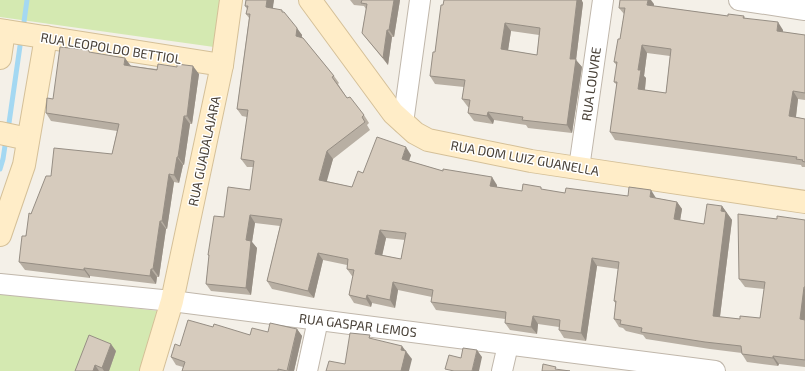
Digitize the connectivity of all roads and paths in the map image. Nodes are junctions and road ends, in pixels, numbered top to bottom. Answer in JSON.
{"nodes":[{"id":1,"x":231,"y":0,"type":"edge"},
{"id":2,"x":310,"y":0,"type":"edge"},
{"id":3,"x":420,"y":0,"type":"edge"},
{"id":4,"x":603,"y":0,"type":"edge"},
{"id":5,"x":739,"y":0,"type":"edge"},
{"id":6,"x":805,"y":10,"type":"edge"},
{"id":7,"x":20,"y":33,"type":"edge"},
{"id":8,"x":0,"y":58,"type":"edge"},
{"id":9,"x":222,"y":65,"type":"junction"},
{"id":10,"x":403,"y":123,"type":"junction"},
{"id":11,"x":11,"y":136,"type":"edge"},
{"id":12,"x":579,"y":168,"type":"junction"},
{"id":13,"x":805,"y":202,"type":"edge"},
{"id":14,"x":0,"y":235,"type":"edge"},
{"id":15,"x":0,"y":284,"type":"edge"},
{"id":16,"x":172,"y":301,"type":"junction"},
{"id":17,"x":318,"y":320,"type":"junction"},
{"id":18,"x":508,"y":345,"type":"junction"},
{"id":19,"x":659,"y":367,"type":"edge"},
{"id":20,"x":151,"y":371,"type":"edge"},
{"id":21,"x":307,"y":371,"type":"edge"},
{"id":22,"x":502,"y":371,"type":"edge"},
{"id":23,"x":715,"y":371,"type":"edge"}],
"edges":[{"from":1,"to":9,"type":"street","name":"RUA GUADALAJARA"},
{"from":2,"to":10,"type":"street","name":"RUA DOM LUIZ GUANELLA"},
{"from":3,"to":10,"type":"street"},
{"from":4,"to":12,"type":"street","name":"RUA LOUVRE"},
{"from":5,"to":6,"type":"street"},
{"from":7,"to":8,"type":"street"},
{"from":7,"to":9,"type":"street","name":"RUA LEOPOLDO BETTIOL"},
{"from":7,"to":11,"type":"street"},
{"from":9,"to":16,"type":"street","name":"RUA GUADALAJARA"},
{"from":10,"to":12,"type":"street","name":"RUA DOM LUIZ GUANELLA"},
{"from":11,"to":14,"type":"street"},
{"from":12,"to":13,"type":"street","name":"RUA DOM LUIZ GUANELLA"},
{"from":15,"to":16,"type":"street","name":"RUA GASPAR LEMOS"},
{"from":16,"to":17,"type":"street","name":"RUA GASPAR LEMOS"},
{"from":16,"to":20,"type":"street","name":"RUA GUADALAJARA"},
{"from":17,"to":18,"type":"street","name":"RUA GASPAR LEMOS"},
{"from":17,"to":21,"type":"street"},
{"from":18,"to":19,"type":"street","name":"RUA GASPAR LEMOS"},
{"from":18,"to":22,"type":"street"},
{"from":19,"to":23,"type":"street","name":"RUA GASPAR LEMOS"}]}
